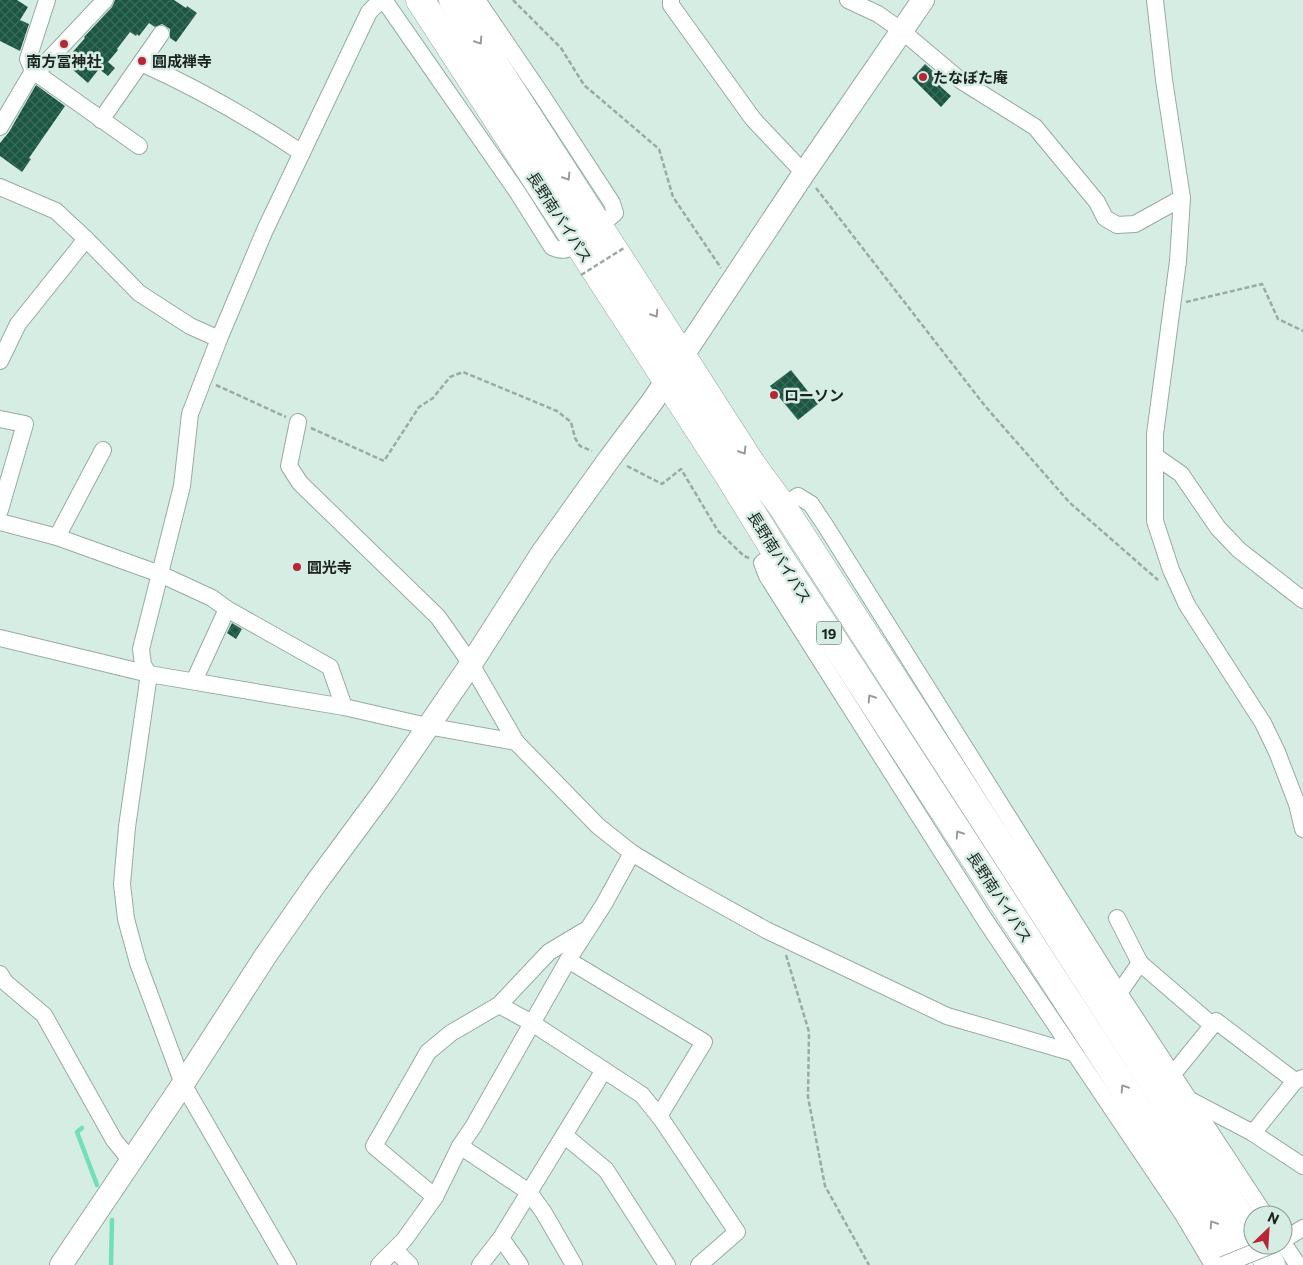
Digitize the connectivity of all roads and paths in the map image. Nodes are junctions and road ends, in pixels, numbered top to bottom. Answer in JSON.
{"nodes":[{"id":1,"x":47,"y":0,"type":"edge"},
{"id":2,"x":105,"y":0,"type":"edge"},
{"id":3,"x":382,"y":0,"type":"edge"},
{"id":4,"x":420,"y":0,"type":"edge"},
{"id":5,"x":453,"y":0,"type":"edge"},
{"id":6,"x":477,"y":0,"type":"edge"},
{"id":7,"x":513,"y":0,"type":"edge"},
{"id":8,"x":671,"y":0,"type":"edge"},
{"id":9,"x":848,"y":0,"type":"edge"},
{"id":10,"x":923,"y":0,"type":"edge"},
{"id":11,"x":1154,"y":0,"type":"edge"},
{"id":12,"x":902,"y":31,"type":"junction"},
{"id":13,"x":161,"y":34,"type":"dead end"},
{"id":14,"x":140,"y":63,"type":"junction"},
{"id":15,"x":33,"y":71,"type":"junction"},
{"id":16,"x":101,"y":120,"type":"junction"},
{"id":17,"x":0,"y":127,"type":"edge"},
{"id":18,"x":139,"y":146,"type":"dead end"},
{"id":19,"x":302,"y":154,"type":"junction"},
{"id":20,"x":804,"y":173,"type":"junction"},
{"id":21,"x":0,"y":187,"type":"edge"},
{"id":22,"x":1182,"y":198,"type":"junction"},
{"id":23,"x":599,"y":227,"type":"junction"},
{"id":24,"x":86,"y":239,"type":"junction"},
{"id":25,"x":577,"y":244,"type":"junction"},
{"id":26,"x":624,"y":248,"type":"dead end"},
{"id":27,"x":582,"y":275,"type":"dead end"},
{"id":28,"x":731,"y":282,"type":"junction"},
{"id":29,"x":1173,"y":305,"type":"junction"},
{"id":30,"x":1303,"y":332,"type":"edge"},
{"id":31,"x":219,"y":340,"type":"junction"},
{"id":32,"x":682,"y":356,"type":"junction"},
{"id":33,"x":0,"y":361,"type":"edge"},
{"id":34,"x":203,"y":380,"type":"junction"},
{"id":35,"x":666,"y":380,"type":"junction"},
{"id":36,"x":0,"y":419,"type":"edge"},
{"id":37,"x":298,"y":422,"type":"junction"},
{"id":38,"x":103,"y":450,"type":"dead end"},
{"id":39,"x":1155,"y":456,"type":"junction"},
{"id":40,"x":610,"y":458,"type":"junction"},
{"id":41,"x":0,"y":510,"type":"edge"},
{"id":42,"x":0,"y":522,"type":"edge"},
{"id":43,"x":57,"y":537,"type":"junction"},
{"id":44,"x":769,"y":557,"type":"junction"},
{"id":45,"x":160,"y":574,"type":"junction"},
{"id":46,"x":1165,"y":586,"type":"dead end"},
{"id":47,"x":1303,"y":600,"type":"edge"},
{"id":48,"x":227,"y":608,"type":"junction"},
{"id":49,"x":0,"y":638,"type":"edge"},
{"id":50,"x":471,"y":664,"type":"junction"},
{"id":51,"x":149,"y":674,"type":"junction"},
{"id":52,"x":194,"y":681,"type":"junction"},
{"id":53,"x":344,"y":707,"type":"junction"},
{"id":54,"x":427,"y":726,"type":"junction"},
{"id":55,"x":516,"y":742,"type":"junction"},
{"id":56,"x":1303,"y":829,"type":"edge"},
{"id":57,"x":632,"y":853,"type":"junction"},
{"id":58,"x":1038,"y":884,"type":"junction"},
{"id":59,"x":996,"y":914,"type":"junction"},
{"id":60,"x":1117,"y":918,"type":"dead end"},
{"id":61,"x":588,"y":929,"type":"junction"},
{"id":62,"x":781,"y":937,"type":"junction"},
{"id":63,"x":568,"y":960,"type":"junction"},
{"id":64,"x":1140,"y":963,"type":"junction"},
{"id":65,"x":0,"y":974,"type":"edge"},
{"id":66,"x":1119,"y":993,"type":"junction"},
{"id":67,"x":499,"y":1005,"type":"junction"},
{"id":68,"x":532,"y":1023,"type":"junction"},
{"id":69,"x":1212,"y":1025,"type":"junction"},
{"id":70,"x":1074,"y":1053,"type":"junction"},
{"id":71,"x":604,"y":1070,"type":"junction"},
{"id":72,"x":1172,"y":1074,"type":"junction"},
{"id":73,"x":1299,"y":1080,"type":"edge"},
{"id":74,"x":183,"y":1084,"type":"junction"},
{"id":75,"x":1190,"y":1100,"type":"junction"},
{"id":76,"x":659,"y":1116,"type":"junction"},
{"id":77,"x":1252,"y":1133,"type":"junction"},
{"id":78,"x":564,"y":1135,"type":"junction"},
{"id":79,"x":460,"y":1146,"type":"junction"},
{"id":80,"x":131,"y":1161,"type":"junction"},
{"id":81,"x":1303,"y":1166,"type":"edge"},
{"id":82,"x":529,"y":1192,"type":"junction"},
{"id":83,"x":436,"y":1197,"type":"junction"},
{"id":84,"x":1258,"y":1205,"type":"edge"},
{"id":85,"x":1243,"y":1221,"type":"edge"},
{"id":86,"x":501,"y":1238,"type":"junction"},
{"id":87,"x":395,"y":1250,"type":"junction"},
{"id":88,"x":1248,"y":1255,"type":"edge"},
{"id":89,"x":62,"y":1265,"type":"edge"},
{"id":90,"x":288,"y":1265,"type":"edge"},
{"id":91,"x":379,"y":1265,"type":"edge"},
{"id":92,"x":410,"y":1265,"type":"edge"},
{"id":93,"x":480,"y":1265,"type":"edge"},
{"id":94,"x":520,"y":1265,"type":"edge"},
{"id":95,"x":574,"y":1265,"type":"edge"},
{"id":96,"x":667,"y":1265,"type":"edge"},
{"id":97,"x":698,"y":1265,"type":"edge"},
{"id":98,"x":869,"y":1265,"type":"edge"},
{"id":99,"x":1213,"y":1265,"type":"edge"},
{"id":100,"x":1222,"y":1265,"type":"edge"},
{"id":101,"x":1239,"y":1265,"type":"edge"}],
"edges":[{"from":1,"to":15,"type":"street"},
{"from":2,"to":15,"type":"street"},
{"from":3,"to":19,"type":"street"},
{"from":3,"to":25,"type":"street"},
{"from":4,"to":25,"type":"highway","name":"長野南バイパス","number":"19"},
{"from":5,"to":23,"type":"highway","name":"長野南バイパス","number":"19","one_way":true},
{"from":6,"to":23,"type":"street"},
{"from":7,"to":28,"type":"path"},
{"from":8,"to":20,"type":"street"},
{"from":9,"to":12,"type":"street"},
{"from":10,"to":12,"type":"street"},
{"from":11,"to":22,"type":"street"},
{"from":12,"to":20,"type":"street"},
{"from":12,"to":22,"type":"street"},
{"from":13,"to":14,"type":"street"},
{"from":14,"to":16,"type":"street"},
{"from":14,"to":19,"type":"street"},
{"from":15,"to":16,"type":"street"},
{"from":15,"to":17,"type":"street"},
{"from":16,"to":18,"type":"street"},
{"from":19,"to":31,"type":"street"},
{"from":20,"to":28,"type":"street"},
{"from":20,"to":46,"type":"path"},
{"from":21,"to":24,"type":"street"},
{"from":22,"to":29,"type":"street"},
{"from":23,"to":32,"type":"highway","name":"長野南バイパス","number":"19","one_way":true},
{"from":24,"to":31,"type":"street"},
{"from":24,"to":33,"type":"street"},
{"from":25,"to":35,"type":"highway","name":"長野南バイパス","number":"19"},
{"from":26,"to":27,"type":"path","bridge":true},
{"from":28,"to":32,"type":"street"},
{"from":29,"to":30,"type":"path"},
{"from":29,"to":39,"type":"street"},
{"from":31,"to":34,"type":"street"},
{"from":32,"to":35,"type":"street"},
{"from":32,"to":58,"type":"highway","name":"長野南バイパス","number":"19","one_way":true},
{"from":34,"to":37,"type":"path"},
{"from":34,"to":45,"type":"street"},
{"from":35,"to":40,"type":"street"},
{"from":35,"to":44,"type":"highway","name":"長野南バイパス","number":"19"},
{"from":36,"to":41,"type":"street"},
{"from":37,"to":40,"type":"path"},
{"from":37,"to":50,"type":"street"},
{"from":38,"to":43,"type":"street"},
{"from":39,"to":47,"type":"street"},
{"from":39,"to":56,"type":"street"},
{"from":40,"to":44,"type":"path"},
{"from":40,"to":50,"type":"street"},
{"from":42,"to":43,"type":"street"},
{"from":43,"to":45,"type":"street"},
{"from":44,"to":59,"type":"highway","name":"長野南バイパス","number":"19"},
{"from":45,"to":48,"type":"street"},
{"from":45,"to":51,"type":"street"},
{"from":48,"to":52,"type":"street"},
{"from":48,"to":53,"type":"street"},
{"from":49,"to":51,"type":"street"},
{"from":50,"to":54,"type":"street"},
{"from":50,"to":55,"type":"street"},
{"from":51,"to":52,"type":"street"},
{"from":51,"to":74,"type":"street"},
{"from":52,"to":53,"type":"street"},
{"from":53,"to":54,"type":"street"},
{"from":54,"to":55,"type":"street"},
{"from":54,"to":74,"type":"street"},
{"from":55,"to":57,"type":"street"},
{"from":57,"to":61,"type":"street"},
{"from":57,"to":62,"type":"street"},
{"from":58,"to":66,"type":"street"},
{"from":58,"to":85,"type":"highway","name":"長野南バイパス","number":"19"},
{"from":59,"to":70,"type":"street"},
{"from":101,"to":59,"type":"highway","name":"長野南バイパス","number":"19","one_way":true},
{"from":60,"to":64,"type":"street"},
{"from":61,"to":63,"type":"street"},
{"from":61,"to":67,"type":"street"},
{"from":62,"to":70,"type":"street"},
{"from":62,"to":98,"type":"path"},
{"from":63,"to":68,"type":"street"},
{"from":63,"to":76,"type":"street"},
{"from":64,"to":66,"type":"street"},
{"from":64,"to":69,"type":"street"},
{"from":65,"to":80,"type":"street"},
{"from":66,"to":72,"type":"street"},
{"from":67,"to":68,"type":"street"},
{"from":67,"to":83,"type":"street"},
{"from":68,"to":71,"type":"street"},
{"from":68,"to":79,"type":"street"},
{"from":69,"to":72,"type":"street"},
{"from":69,"to":73,"type":"street"},
{"from":70,"to":99,"type":"street"},
{"from":71,"to":76,"type":"street"},
{"from":71,"to":78,"type":"street"},
{"from":72,"to":75,"type":"street"},
{"from":73,"to":77,"type":"street"},
{"from":74,"to":80,"type":"street"},
{"from":74,"to":90,"type":"street"},
{"from":75,"to":77,"type":"street"},
{"from":75,"to":84,"type":"street"},
{"from":76,"to":97,"type":"street"},
{"from":77,"to":81,"type":"street"},
{"from":78,"to":82,"type":"street"},
{"from":78,"to":96,"type":"street"},
{"from":79,"to":82,"type":"street"},
{"from":79,"to":83,"type":"street"},
{"from":80,"to":89,"type":"street"},
{"from":82,"to":86,"type":"street"},
{"from":82,"to":95,"type":"street"},
{"from":83,"to":87,"type":"street"},
{"from":86,"to":93,"type":"street"},
{"from":86,"to":94,"type":"street"},
{"from":87,"to":91,"type":"street"},
{"from":87,"to":92,"type":"street"},
{"from":88,"to":100,"type":"street","bridge":true}]}
